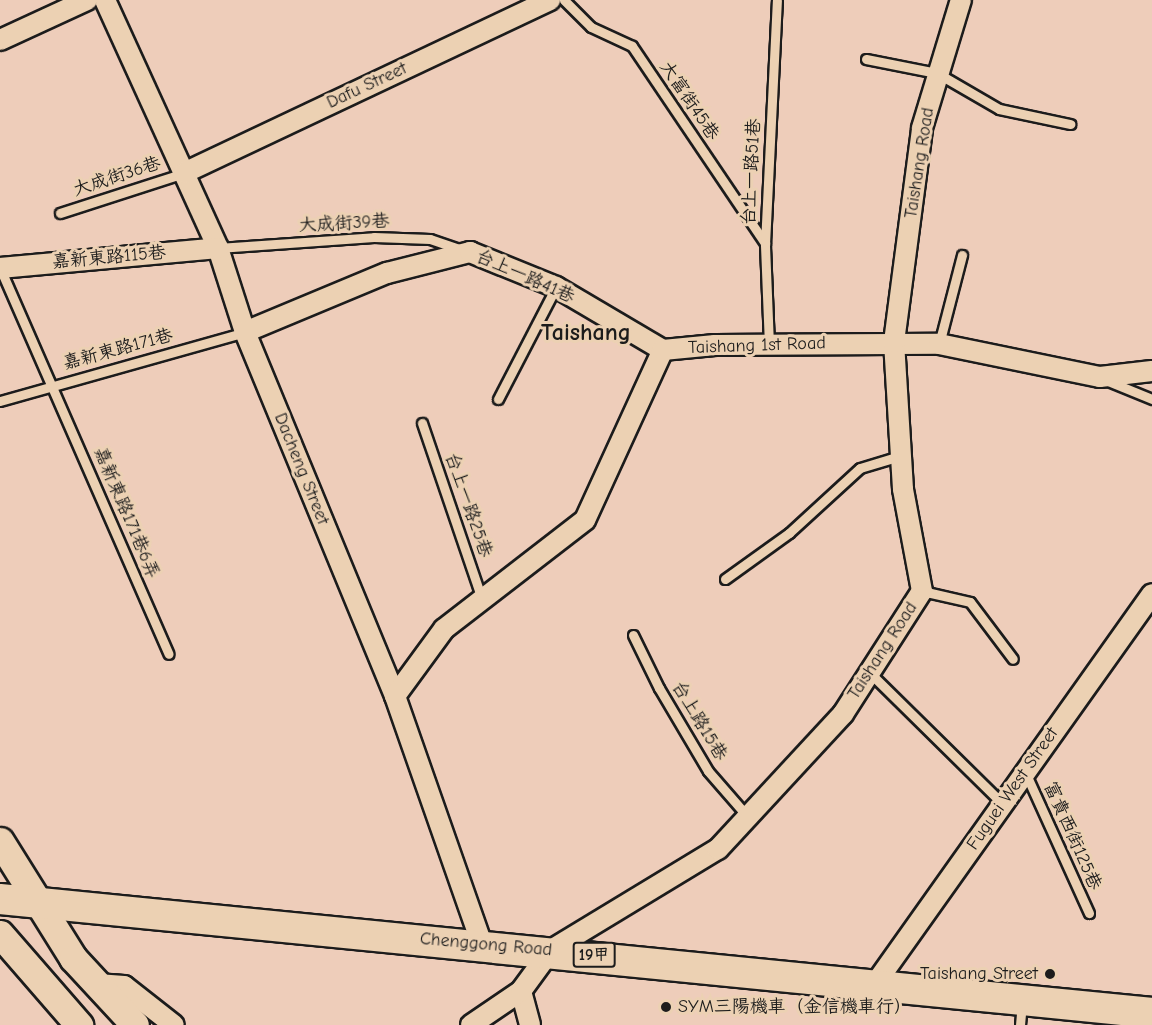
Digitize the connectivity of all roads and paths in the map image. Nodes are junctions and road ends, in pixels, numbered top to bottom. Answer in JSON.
{"nodes":[{"id":1,"x":87,"y":0,"type":"edge"},
{"id":2,"x":105,"y":0,"type":"edge"},
{"id":3,"x":550,"y":0,"type":"edge"},
{"id":4,"x":564,"y":0,"type":"edge"},
{"id":5,"x":777,"y":0,"type":"edge"},
{"id":6,"x":961,"y":0,"type":"edge"},
{"id":7,"x":0,"y":40,"type":"edge"},
{"id":8,"x":866,"y":59,"type":"dead end"},
{"id":9,"x":937,"y":73,"type":"junction"},
{"id":10,"x":1070,"y":124,"type":"dead end"},
{"id":11,"x":183,"y":173,"type":"junction"},
{"id":12,"x":60,"y":213,"type":"dead end"},
{"id":13,"x":765,"y":244,"type":"junction"},
{"id":14,"x":218,"y":248,"type":"junction"},
{"id":15,"x":470,"y":252,"type":"junction"},
{"id":16,"x":962,"y":255,"type":"dead end"},
{"id":17,"x":0,"y":268,"type":"edge"},
{"id":18,"x":556,"y":287,"type":"junction"},
{"id":19,"x":245,"y":332,"type":"junction"},
{"id":20,"x":894,"y":342,"type":"junction"},
{"id":21,"x":939,"y":344,"type":"junction"},
{"id":22,"x":769,"y":345,"type":"junction"},
{"id":23,"x":663,"y":350,"type":"junction"},
{"id":24,"x":1152,"y":371,"type":"edge"},
{"id":25,"x":1100,"y":377,"type":"junction"},
{"id":26,"x":53,"y":384,"type":"junction"},
{"id":27,"x":498,"y":399,"type":"dead end"},
{"id":28,"x":1152,"y":399,"type":"edge"},
{"id":29,"x":0,"y":401,"type":"edge"},
{"id":30,"x":422,"y":423,"type":"dead end"},
{"id":31,"x":900,"y":456,"type":"junction"},
{"id":32,"x":725,"y":579,"type":"dead end"},
{"id":33,"x":922,"y":591,"type":"junction"},
{"id":34,"x":1152,"y":594,"type":"edge"},
{"id":35,"x":483,"y":599,"type":"junction"},
{"id":36,"x":633,"y":635,"type":"dead end"},
{"id":37,"x":169,"y":654,"type":"dead end"},
{"id":38,"x":1013,"y":659,"type":"dead end"},
{"id":39,"x":867,"y":671,"type":"junction"},
{"id":40,"x":395,"y":696,"type":"junction"},
{"id":41,"x":1025,"y":772,"type":"junction"},
{"id":42,"x":1003,"y":804,"type":"junction"},
{"id":43,"x":748,"y":817,"type":"junction"},
{"id":44,"x":0,"y":841,"type":"edge"},
{"id":45,"x":0,"y":899,"type":"edge"},
{"id":46,"x":35,"y":901,"type":"junction"},
{"id":47,"x":1089,"y":913,"type":"dead end"},
{"id":48,"x":0,"y":934,"type":"edge"},
{"id":49,"x":482,"y":945,"type":"junction"},
{"id":50,"x":550,"y":950,"type":"junction"},
{"id":51,"x":98,"y":984,"type":"junction"},
{"id":52,"x":875,"y":984,"type":"junction"},
{"id":53,"x":521,"y":991,"type":"junction"},
{"id":54,"x":1022,"y":1012,"type":"edge"},
{"id":55,"x":1152,"y":1013,"type":"edge"},
{"id":56,"x":72,"y":1022,"type":"edge"},
{"id":57,"x":135,"y":1025,"type":"edge"},
{"id":58,"x":174,"y":1025,"type":"edge"},
{"id":59,"x":471,"y":1025,"type":"edge"},
{"id":60,"x":530,"y":1025,"type":"edge"}],
"edges":[{"from":1,"to":7,"type":"street"},
{"from":2,"to":11,"type":"street","name":"Dacheng Street"},
{"from":3,"to":11,"type":"street","name":"Dafu Street"},
{"from":4,"to":13,"type":"lane","name":"大富街45巷"},
{"from":5,"to":13,"type":"lane","name":"台上一路51巷"},
{"from":6,"to":9,"type":"street","name":"Taishang Road"},
{"from":8,"to":9,"type":"lane"},
{"from":9,"to":10,"type":"lane"},
{"from":9,"to":20,"type":"street","name":"Taishang Road"},
{"from":11,"to":12,"type":"lane","name":"大成街36巷"},
{"from":11,"to":14,"type":"street","name":"Dacheng Street"},
{"from":13,"to":22,"type":"lane","name":"台上一路51巷"},
{"from":14,"to":15,"type":"lane","name":"大成街39巷"},
{"from":14,"to":17,"type":"street","name":"嘉新東路115巷"},
{"from":14,"to":19,"type":"street","name":"Dacheng Street"},
{"from":15,"to":18,"type":"street","name":"台上一路41巷"},
{"from":15,"to":19,"type":"street","name":"台上一路41巷"},
{"from":16,"to":21,"type":"lane"},
{"from":17,"to":26,"type":"lane","name":"嘉新東路171巷6弄"},
{"from":18,"to":23,"type":"street","name":"台上一路41巷"},
{"from":18,"to":27,"type":"lane"},
{"from":19,"to":26,"type":"lane","name":"嘉新東路171巷"},
{"from":19,"to":40,"type":"street","name":"Dacheng Street"},
{"from":20,"to":21,"type":"street","name":"Taishang 1st Road"},
{"from":20,"to":22,"type":"street","name":"Taishang 1st Road"},
{"from":20,"to":31,"type":"street","name":"Taishang Road"},
{"from":21,"to":25,"type":"street","name":"Taishang 1st Road"},
{"from":22,"to":23,"type":"street","name":"Taishang 1st Road"},
{"from":23,"to":35,"type":"street","name":"Taishang 1st Road"},
{"from":24,"to":25,"type":"street","name":"Taishang 1st Road"},
{"from":25,"to":28,"type":"lane"},
{"from":26,"to":29,"type":"lane","name":"嘉新東路171巷"},
{"from":26,"to":37,"type":"lane","name":"嘉新東路171巷6弄"},
{"from":30,"to":35,"type":"lane","name":"台上一路25巷"},
{"from":31,"to":32,"type":"lane"},
{"from":31,"to":33,"type":"street","name":"Taishang Road"},
{"from":33,"to":38,"type":"lane"},
{"from":33,"to":39,"type":"street","name":"Taishang Road"},
{"from":34,"to":41,"type":"street","name":"Fuguei West Street"},
{"from":35,"to":40,"type":"street","name":"Taishang 1st Road"},
{"from":36,"to":43,"type":"lane","name":"台上路15巷"},
{"from":39,"to":42,"type":"lane"},
{"from":39,"to":43,"type":"street","name":"Taishang Road"},
{"from":40,"to":49,"type":"street","name":"Dacheng Street"},
{"from":41,"to":42,"type":"street","name":"Fuguei West Street"},
{"from":41,"to":47,"type":"lane","name":"富貴西街125巷"},
{"from":42,"to":52,"type":"street","name":"Fuguei West Street"},
{"from":43,"to":50,"type":"street","name":"Taishang Road"},
{"from":44,"to":46,"type":"street"},
{"from":45,"to":46,"type":"main road","number":"19甲"},
{"from":46,"to":49,"type":"main road","name":"Chenggong Road","number":"19甲"},
{"from":46,"to":51,"type":"street"},
{"from":48,"to":56,"type":"street"},
{"from":49,"to":50,"type":"main road","name":"Chenggong Road","number":"19甲"},
{"from":50,"to":52,"type":"main road","name":"Chenggong Road","number":"19甲"},
{"from":50,"to":53,"type":"street","name":"Taishang Road"},
{"from":51,"to":57,"type":"street"},
{"from":51,"to":58,"type":"street"},
{"from":52,"to":54,"type":"main road","name":"Chenggong Road","number":"19甲"},
{"from":53,"to":59,"type":"street","name":"Taishang Road"},
{"from":53,"to":60,"type":"street"},
{"from":54,"to":55,"type":"main road","name":"Chenggong Road","number":"19甲"}]}
